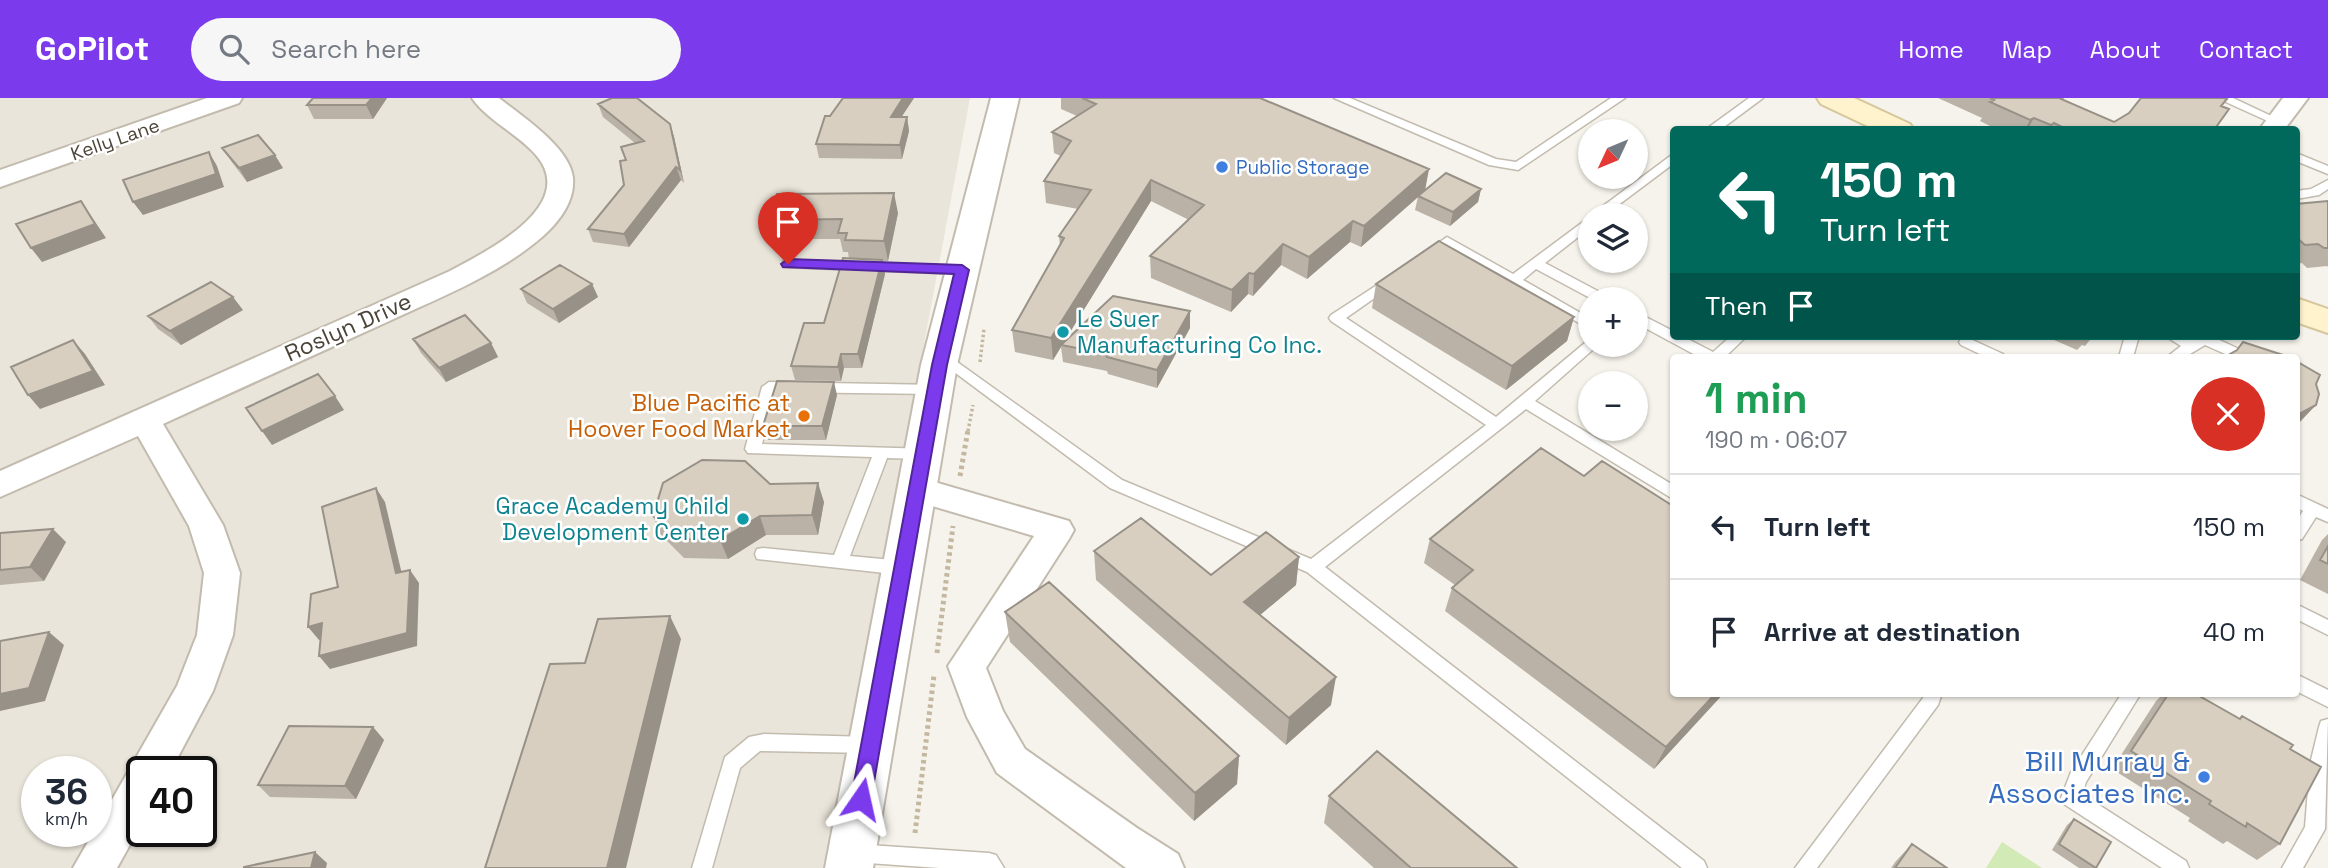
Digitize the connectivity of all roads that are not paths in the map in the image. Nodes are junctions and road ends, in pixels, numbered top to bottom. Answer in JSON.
{"nodes":[{"id":1,"x":230,"y":98,"type":"edge"},
{"id":2,"x":484,"y":98,"type":"edge"},
{"id":3,"x":1005,"y":98,"type":"edge"},
{"id":4,"x":1340,"y":98,"type":"edge"},
{"id":5,"x":1619,"y":98,"type":"edge"},
{"id":6,"x":1757,"y":98,"type":"edge"},
{"id":7,"x":1831,"y":98,"type":"edge"},
{"id":8,"x":2223,"y":98,"type":"edge"},
{"id":9,"x":2296,"y":98,"type":"edge"},
{"id":10,"x":2274,"y":125,"type":"edge"},
{"id":11,"x":1717,"y":126,"type":"edge"},
{"id":12,"x":1891,"y":126,"type":"edge"},
{"id":13,"x":2300,"y":159,"type":"edge"},
{"id":14,"x":1670,"y":160,"type":"edge"},
{"id":15,"x":2328,"y":170,"type":"edge"},
{"id":16,"x":0,"y":179,"type":"edge"},
{"id":17,"x":2328,"y":184,"type":"edge"},
{"id":18,"x":2300,"y":194,"type":"edge"},
{"id":19,"x":1613,"y":203,"type":"edge"},
{"id":20,"x":1578,"y":230,"type":"edge"},
{"id":21,"x":1535,"y":263,"type":"junction"},
{"id":22,"x":788,"y":264,"type":"dead end"},
{"id":23,"x":962,"y":270,"type":"junction"},
{"id":24,"x":1514,"y":280,"type":"junction"},
{"id":25,"x":1580,"y":287,"type":"edge"},
{"id":26,"x":2300,"y":311,"type":"edge"},
{"id":27,"x":1578,"y":317,"type":"edge"},
{"id":28,"x":2328,"y":322,"type":"edge"},
{"id":29,"x":1648,"y":323,"type":"edge"},
{"id":30,"x":1670,"y":335,"type":"edge"},
{"id":31,"x":1679,"y":340,"type":"edge"},
{"id":32,"x":1735,"y":340,"type":"edge"},
{"id":33,"x":2202,"y":340,"type":"edge"},
{"id":34,"x":1966,"y":342,"type":"dead end"},
{"id":35,"x":1704,"y":354,"type":"edge"},
{"id":36,"x":1719,"y":354,"type":"edge"},
{"id":37,"x":1992,"y":354,"type":"edge"},
{"id":38,"x":2179,"y":354,"type":"edge"},
{"id":39,"x":2237,"y":354,"type":"edge"},
{"id":40,"x":1578,"y":356,"type":"edge"},
{"id":41,"x":938,"y":373,"type":"junction"},
{"id":42,"x":1525,"y":401,"type":"junction"},
{"id":43,"x":144,"y":419,"type":"junction"},
{"id":44,"x":1496,"y":424,"type":"junction"},
{"id":45,"x":882,"y":452,"type":"junction"},
{"id":46,"x":920,"y":471,"type":"junction"},
{"id":47,"x":0,"y":485,"type":"edge"},
{"id":48,"x":1670,"y":491,"type":"edge"},
{"id":49,"x":2300,"y":502,"type":"edge"},
{"id":50,"x":2320,"y":512,"type":"edge"},
{"id":51,"x":2300,"y":531,"type":"edge"},
{"id":52,"x":763,"y":554,"type":"dead end"},
{"id":53,"x":839,"y":562,"type":"junction"},
{"id":54,"x":1313,"y":567,"type":"junction"},
{"id":55,"x":903,"y":568,"type":"junction"},
{"id":56,"x":2300,"y":613,"type":"edge"},
{"id":57,"x":2328,"y":628,"type":"edge"},
{"id":58,"x":2300,"y":684,"type":"edge"},
{"id":59,"x":1932,"y":697,"type":"edge"},
{"id":60,"x":2130,"y":697,"type":"edge"},
{"id":61,"x":2328,"y":699,"type":"edge"},
{"id":62,"x":2328,"y":727,"type":"edge"},
{"id":63,"x":871,"y":745,"type":"junction"},
{"id":64,"x":158,"y":756,"type":"edge"},
{"id":65,"x":126,"y":812,"type":"edge"},
{"id":66,"x":850,"y":860,"type":"edge"},
{"id":67,"x":94,"y":868,"type":"edge"},
{"id":68,"x":702,"y":868,"type":"edge"},
{"id":69,"x":994,"y":868,"type":"edge"},
{"id":70,"x":1163,"y":868,"type":"edge"},
{"id":71,"x":1697,"y":868,"type":"edge"},
{"id":72,"x":1805,"y":868,"type":"edge"},
{"id":73,"x":2179,"y":868,"type":"edge"},
{"id":74,"x":2292,"y":868,"type":"edge"}],
"edges":[{"from":1,"to":16,"type":"street","name":"Kelly Lane"},
{"from":2,"to":43,"type":"street","name":"Roslyn Drive"},
{"from":3,"to":23,"type":"street"},
{"from":4,"to":5,"type":"lane"},
{"from":6,"to":11,"type":"lane"},
{"from":7,"to":12,"type":"main road"},
{"from":8,"to":10,"type":"lane"},
{"from":9,"to":10,"type":"street"},
{"from":13,"to":15,"type":"lane"},
{"from":14,"to":19,"type":"lane"},
{"from":17,"to":18,"type":"lane"},
{"from":20,"to":21,"type":"lane"},
{"from":21,"to":24,"type":"lane"},
{"from":21,"to":25,"type":"lane"},
{"from":22,"to":23,"type":"lane"},
{"from":23,"to":41,"type":"street"},
{"from":24,"to":27,"type":"lane"},
{"from":24,"to":44,"type":"lane"},
{"from":26,"to":28,"type":"main road"},
{"from":29,"to":30,"type":"lane"},
{"from":31,"to":35,"type":"lane"},
{"from":32,"to":36,"type":"lane"},
{"from":33,"to":38,"type":"lane"},
{"from":33,"to":39,"type":"lane"},
{"from":34,"to":37,"type":"lane"},
{"from":40,"to":42,"type":"lane"},
{"from":41,"to":45,"type":"lane"},
{"from":41,"to":46,"type":"street"},
{"from":41,"to":54,"type":"lane"},
{"from":42,"to":44,"type":"lane"},
{"from":42,"to":48,"type":"lane"},
{"from":43,"to":47,"type":"street","name":"Roslyn Drive"},
{"from":43,"to":64,"type":"street"},
{"from":44,"to":54,"type":"lane"},
{"from":45,"to":46,"type":"lane"},
{"from":45,"to":53,"type":"lane"},
{"from":46,"to":55,"type":"street"},
{"from":46,"to":70,"type":"street"},
{"from":49,"to":50,"type":"lane"},
{"from":50,"to":51,"type":"lane"},
{"from":52,"to":53,"type":"lane"},
{"from":53,"to":55,"type":"lane"},
{"from":54,"to":71,"type":"lane"},
{"from":55,"to":63,"type":"street"},
{"from":56,"to":57,"type":"lane"},
{"from":58,"to":61,"type":"lane"},
{"from":59,"to":72,"type":"lane"},
{"from":60,"to":73,"type":"lane"},
{"from":62,"to":74,"type":"lane"},
{"from":63,"to":66,"type":"street"},
{"from":63,"to":68,"type":"lane"},
{"from":65,"to":67,"type":"street"},
{"from":66,"to":69,"type":"lane"}]}
